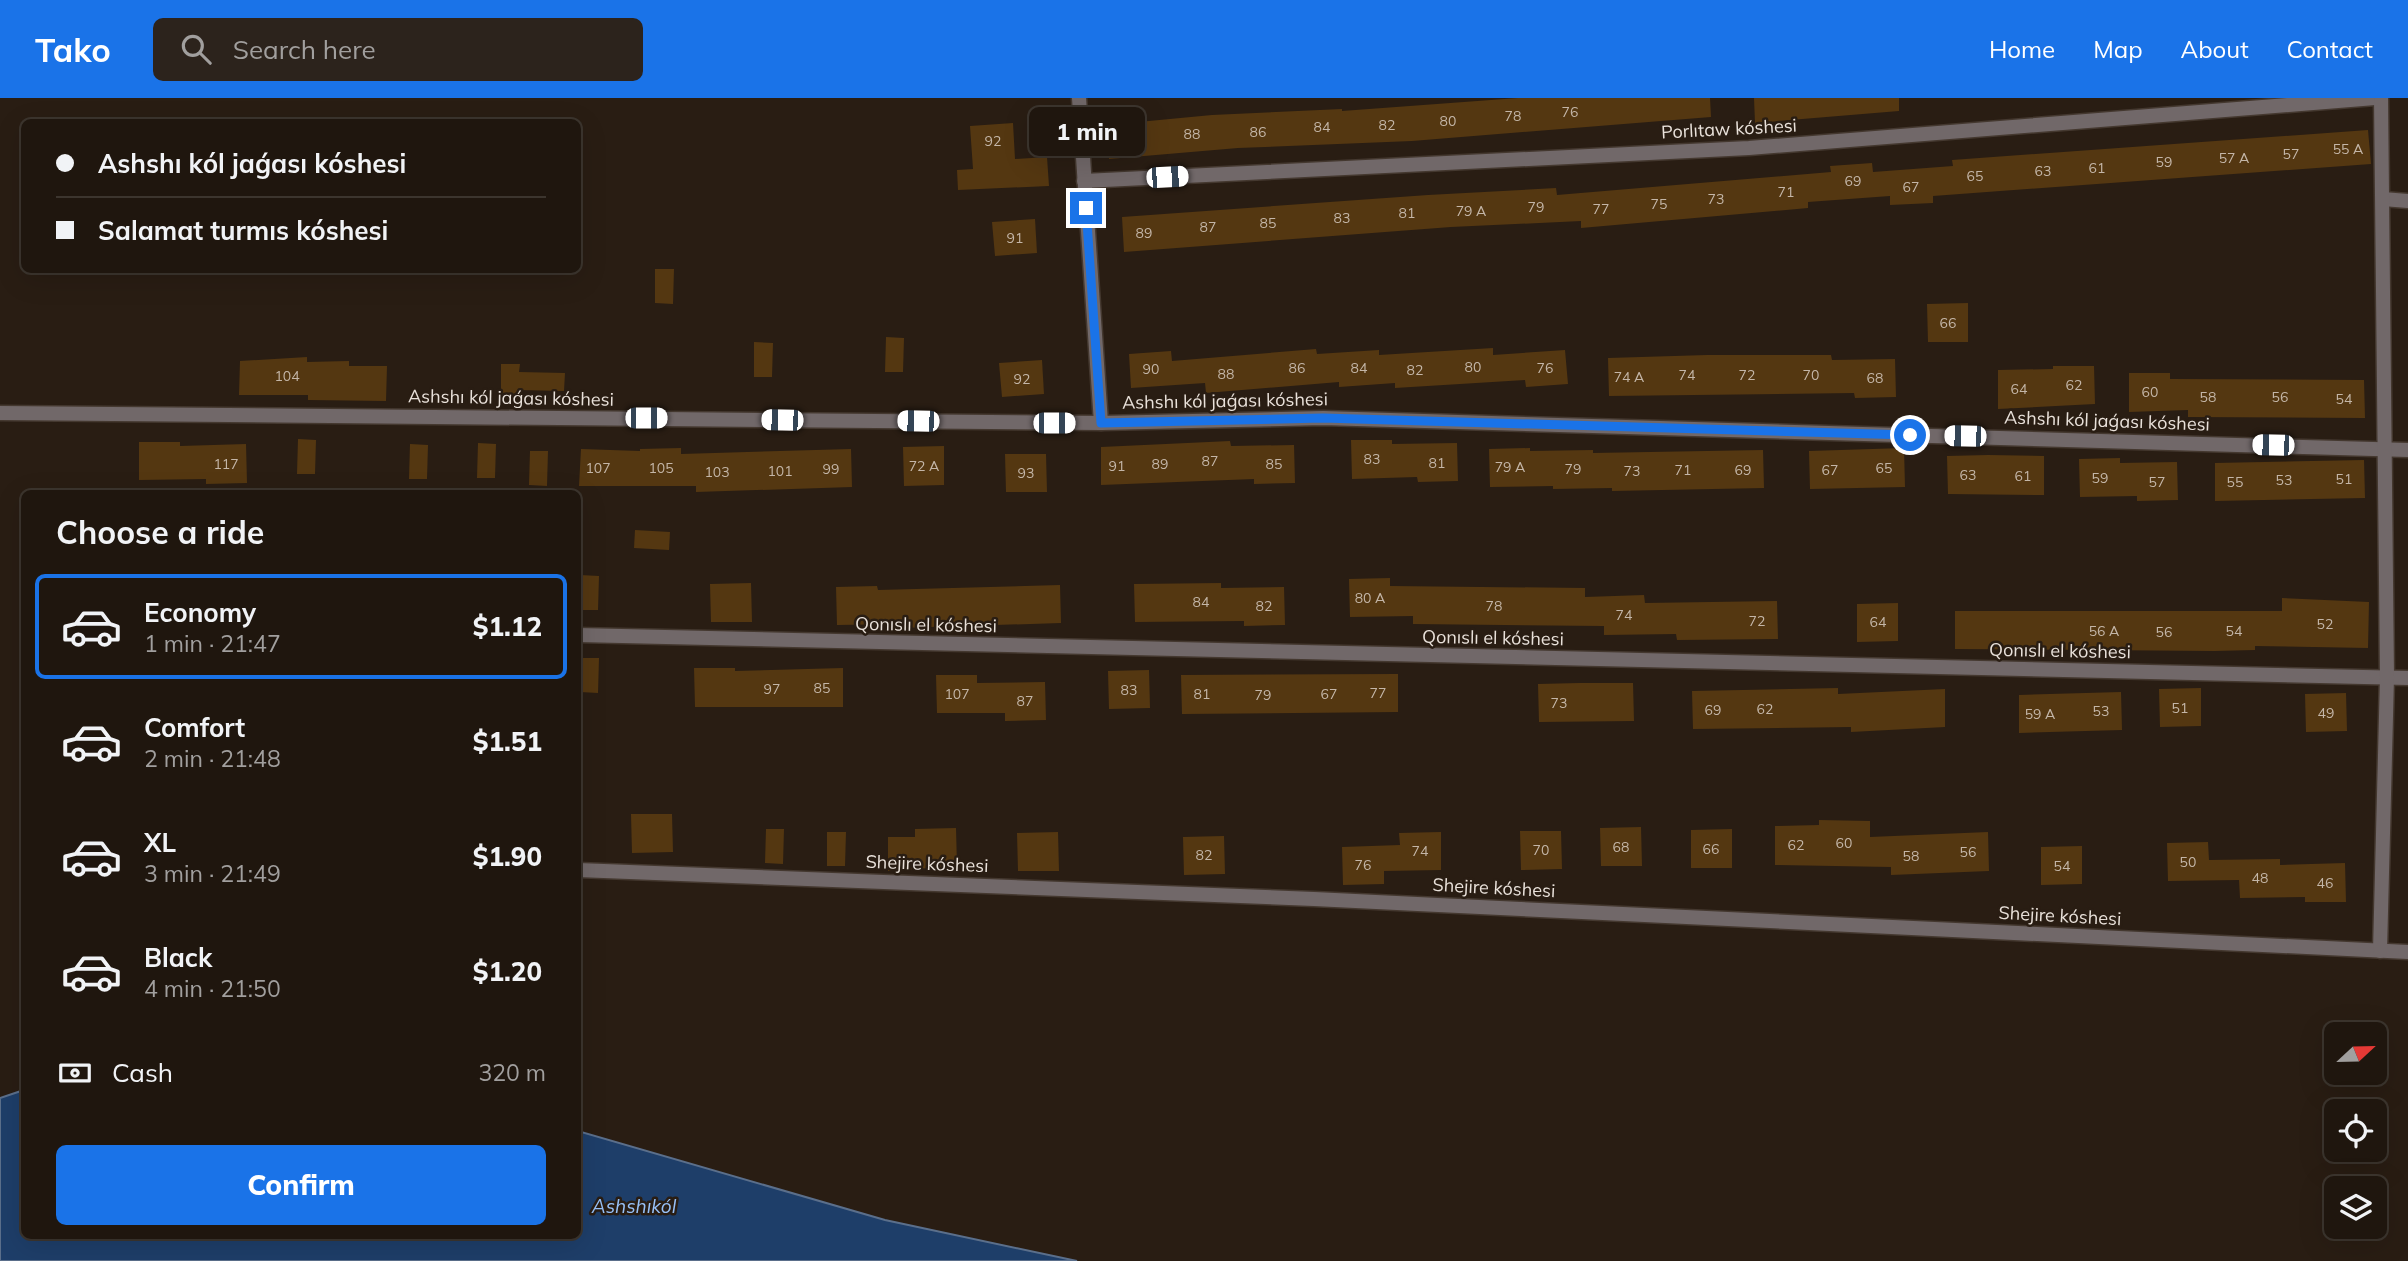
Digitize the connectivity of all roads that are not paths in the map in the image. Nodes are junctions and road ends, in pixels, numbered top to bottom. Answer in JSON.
{"nodes":[{"id":1,"x":1079,"y":98,"type":"edge"},
{"id":2,"x":2375,"y":98,"type":"edge"},
{"id":3,"x":2381,"y":98,"type":"edge"},
{"id":4,"x":1084,"y":181,"type":"junction"},
{"id":5,"x":2383,"y":200,"type":"junction"},
{"id":6,"x":2408,"y":201,"type":"edge"},
{"id":7,"x":0,"y":413,"type":"edge"},
{"id":8,"x":1101,"y":423,"type":"junction"},
{"id":9,"x":2385,"y":449,"type":"junction"},
{"id":10,"x":2408,"y":450,"type":"edge"},
{"id":11,"x":581,"y":635,"type":"edge"},
{"id":12,"x":2387,"y":677,"type":"junction"},
{"id":13,"x":2408,"y":678,"type":"edge"},
{"id":14,"x":581,"y":870,"type":"edge"},
{"id":15,"x":2380,"y":951,"type":"junction"},
{"id":16,"x":2408,"y":952,"type":"edge"}],
"edges":[{"from":1,"to":4,"type":"street"},
{"from":2,"to":4,"type":"street","name":"Porlıtaw kóshesi"},
{"from":3,"to":5,"type":"street"},
{"from":4,"to":8,"type":"street"},
{"from":5,"to":6,"type":"street"},
{"from":5,"to":9,"type":"street"},
{"from":7,"to":8,"type":"street","name":"Ashshı kól jaǵası kóshesi"},
{"from":8,"to":9,"type":"street","name":"Ashshı kól jaǵası kóshesi"},
{"from":9,"to":10,"type":"street","name":"Ashshı kól jaǵası kóshesi"},
{"from":9,"to":12,"type":"street"},
{"from":11,"to":12,"type":"street","name":"Qonıslı el kóshesi"},
{"from":12,"to":13,"type":"street","name":"Qonıslı el kóshesi"},
{"from":12,"to":15,"type":"street"},
{"from":14,"to":15,"type":"street","name":"Shejire kóshesi"},
{"from":15,"to":16,"type":"street","name":"Shejire kóshesi"}]}
